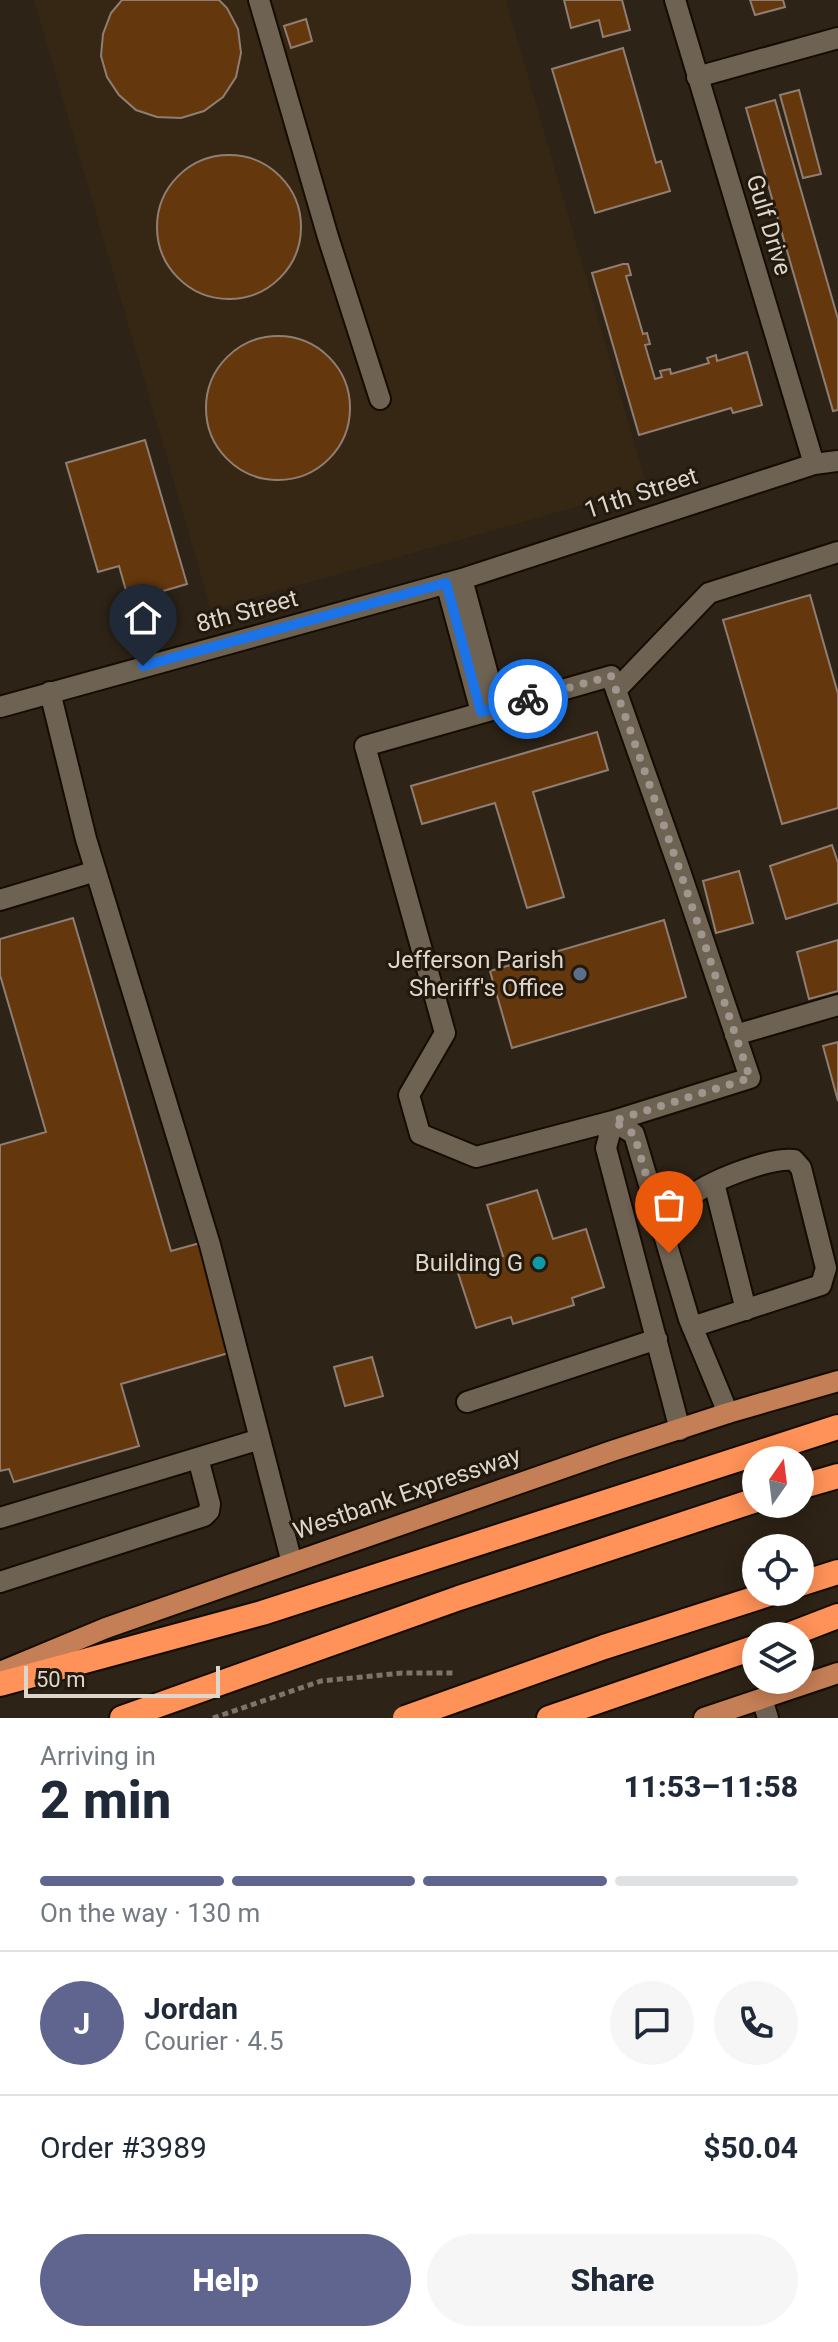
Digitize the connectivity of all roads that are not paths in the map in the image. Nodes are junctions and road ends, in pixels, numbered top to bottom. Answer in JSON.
{"nodes":[{"id":1,"x":259,"y":0,"type":"edge"},
{"id":2,"x":675,"y":0,"type":"edge"},
{"id":3,"x":838,"y":38,"type":"edge"},
{"id":4,"x":697,"y":77,"type":"junction"},
{"id":5,"x":380,"y":399,"type":"dead end"},
{"id":6,"x":838,"y":461,"type":"edge"},
{"id":7,"x":814,"y":464,"type":"junction"},
{"id":8,"x":838,"y":552,"type":"edge"},
{"id":9,"x":454,"y":581,"type":"junction"},
{"id":10,"x":616,"y":690,"type":"junction"},
{"id":11,"x":50,"y":692,"type":"junction"},
{"id":12,"x":0,"y":707,"type":"edge"},
{"id":13,"x":489,"y":710,"type":"junction"},
{"id":14,"x":96,"y":871,"type":"junction"},
{"id":15,"x":0,"y":900,"type":"edge"},
{"id":16,"x":838,"y":1005,"type":"edge"},
{"id":17,"x":735,"y":1035,"type":"junction"},
{"id":18,"x":613,"y":1121,"type":"junction"},
{"id":19,"x":714,"y":1183,"type":"junction"},
{"id":20,"x":664,"y":1236,"type":"junction"},
{"id":21,"x":674,"y":1270,"type":"junction"},
{"id":22,"x":641,"y":1281,"type":"junction"},
{"id":23,"x":746,"y":1310,"type":"junction"},
{"id":24,"x":692,"y":1327,"type":"junction"},
{"id":25,"x":657,"y":1339,"type":"junction"},
{"id":26,"x":838,"y":1381,"type":"edge"},
{"id":27,"x":467,"y":1402,"type":"dead end"},
{"id":28,"x":728,"y":1413,"type":"junction"},
{"id":29,"x":838,"y":1427,"type":"edge"},
{"id":30,"x":680,"y":1430,"type":"junction"},
{"id":31,"x":260,"y":1439,"type":"junction"},
{"id":32,"x":198,"y":1458,"type":"junction"},
{"id":33,"x":838,"y":1476,"type":"edge"},
{"id":34,"x":814,"y":1483,"type":"edge"},
{"id":35,"x":742,"y":1505,"type":"edge"},
{"id":36,"x":0,"y":1518,"type":"edge"},
{"id":37,"x":292,"y":1563,"type":"junction"},
{"id":38,"x":838,"y":1572,"type":"edge"},
{"id":39,"x":814,"y":1580,"type":"edge"},
{"id":40,"x":0,"y":1582,"type":"edge"},
{"id":41,"x":742,"y":1603,"type":"edge"},
{"id":42,"x":838,"y":1616,"type":"edge"},
{"id":43,"x":814,"y":1625,"type":"edge"},
{"id":44,"x":742,"y":1652,"type":"edge"},
{"id":45,"x":0,"y":1672,"type":"edge"},
{"id":46,"x":838,"y":1673,"type":"edge"},
{"id":47,"x":0,"y":1684,"type":"edge"},
{"id":48,"x":765,"y":1708,"type":"edge"},
{"id":49,"x":122,"y":1718,"type":"edge"},
{"id":50,"x":405,"y":1718,"type":"edge"},
{"id":51,"x":549,"y":1718,"type":"edge"},
{"id":52,"x":704,"y":1718,"type":"edge"}],
"edges":[{"from":1,"to":5,"type":"street"},
{"from":2,"to":4,"type":"street","name":"Gulf Drive"},
{"from":3,"to":4,"type":"street"},
{"from":4,"to":7,"type":"street","name":"Gulf Drive"},
{"from":6,"to":7,"type":"street","name":"11th Street"},
{"from":7,"to":9,"type":"street","name":"11th Street"},
{"from":8,"to":10,"type":"street"},
{"from":9,"to":11,"type":"street","name":"8th Street"},
{"from":9,"to":13,"type":"street"},
{"from":10,"to":13,"type":"street"},
{"from":10,"to":17,"type":"street"},
{"from":11,"to":12,"type":"street","name":"8th Street"},
{"from":11,"to":14,"type":"street"},
{"from":13,"to":18,"type":"street"},
{"from":14,"to":15,"type":"street"},
{"from":14,"to":31,"type":"street"},
{"from":16,"to":17,"type":"street"},
{"from":17,"to":18,"type":"street"},
{"from":18,"to":20,"type":"street"},
{"from":18,"to":22,"type":"street"},
{"from":19,"to":20,"type":"street"},
{"from":19,"to":23,"type":"street"},
{"from":19,"to":23,"type":"street"},
{"from":20,"to":21,"type":"street"},
{"from":21,"to":22,"type":"street"},
{"from":21,"to":24,"type":"street"},
{"from":22,"to":25,"type":"street"},
{"from":23,"to":24,"type":"street"},
{"from":24,"to":28,"type":"street"},
{"from":25,"to":27,"type":"street"},
{"from":25,"to":30,"type":"street"},
{"from":26,"to":28,"type":"main road","name":"Westbank Expressway"},
{"from":28,"to":30,"type":"main road","name":"Westbank Expressway"},
{"from":29,"to":47,"type":"highway"},
{"from":30,"to":37,"type":"main road","name":"Westbank Expressway"},
{"from":31,"to":32,"type":"street"},
{"from":31,"to":37,"type":"street"},
{"from":32,"to":36,"type":"street"},
{"from":32,"to":40,"type":"street"},
{"from":33,"to":34,"type":"highway"},
{"from":35,"to":49,"type":"highway"},
{"from":37,"to":45,"type":"main road","name":"Westbank Expressway"},
{"from":38,"to":39,"type":"highway"},
{"from":41,"to":50,"type":"highway","bridge":true},
{"from":42,"to":43,"type":"highway"},
{"from":44,"to":51,"type":"highway"},
{"from":46,"to":48,"type":"main road"},
{"from":48,"to":52,"type":"main road"}]}
